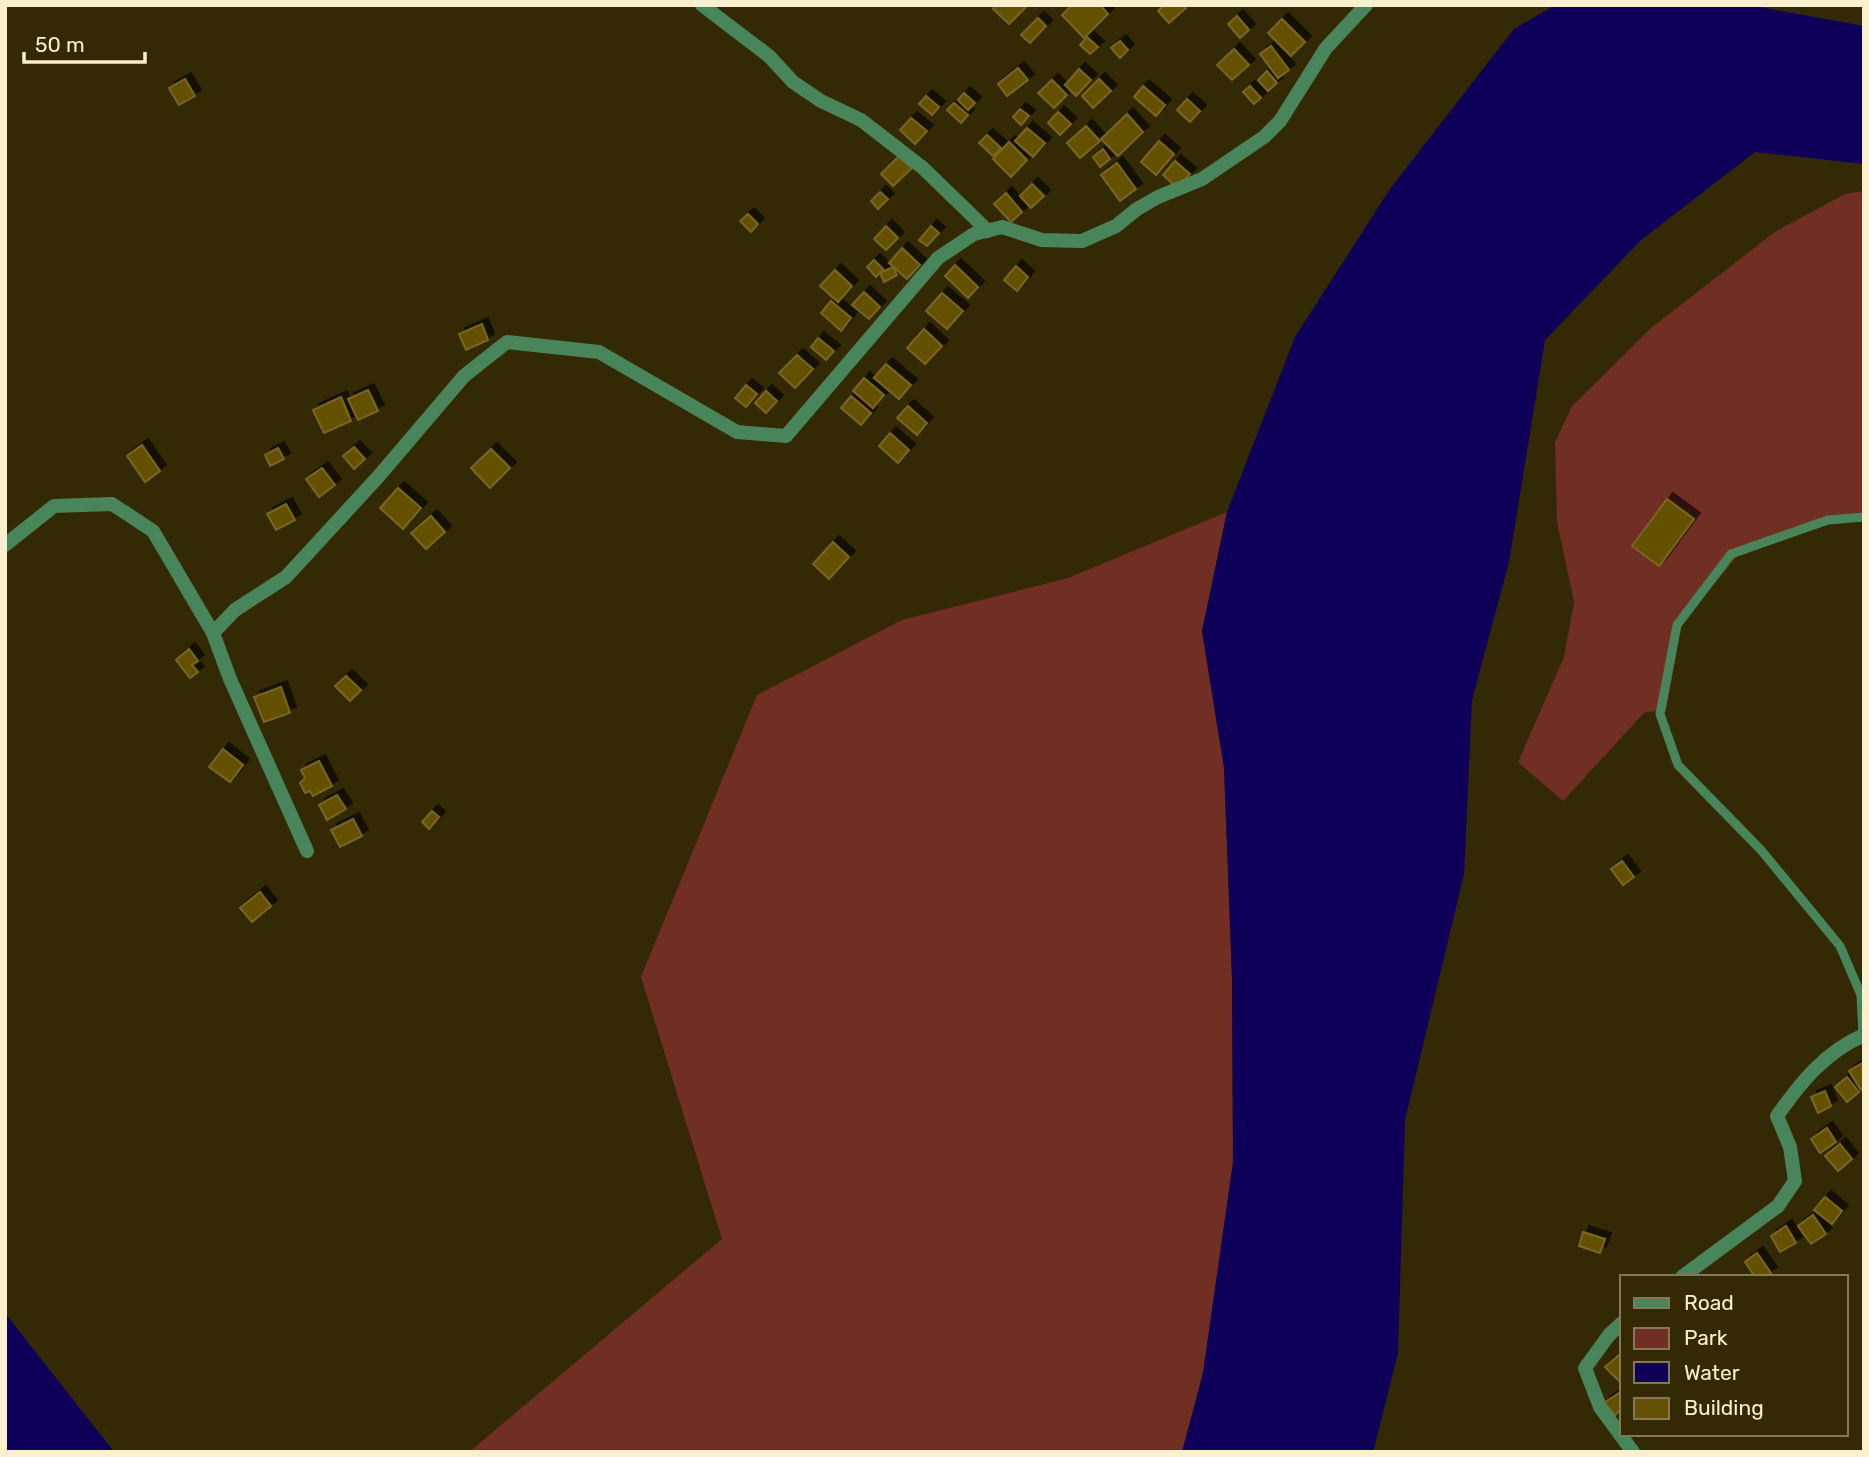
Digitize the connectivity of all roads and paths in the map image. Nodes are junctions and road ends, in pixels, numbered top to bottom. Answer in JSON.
{"nodes":[{"id":1,"x":702,"y":5,"type":"edge"},
{"id":2,"x":1366,"y":5,"type":"edge"},
{"id":3,"x":988,"y":231,"type":"junction"},
{"id":4,"x":1864,"y":517,"type":"edge"},
{"id":5,"x":5,"y":545,"type":"edge"},
{"id":6,"x":213,"y":633,"type":"junction"},
{"id":7,"x":307,"y":851,"type":"dead end"},
{"id":8,"x":1863,"y":1035,"type":"edge"},
{"id":9,"x":1685,"y":1275,"type":"edge"},
{"id":10,"x":1620,"y":1325,"type":"edge"},
{"id":11,"x":1620,"y":1434,"type":"edge"},
{"id":12,"x":1621,"y":1436,"type":"edge"},
{"id":13,"x":1633,"y":1452,"type":"edge"}],
"edges":[{"from":1,"to":3,"type":"street"},
{"from":2,"to":3,"type":"street"},
{"from":3,"to":6,"type":"street"},
{"from":4,"to":8,"type":"lane"},
{"from":5,"to":6,"type":"street"},
{"from":6,"to":7,"type":"street"},
{"from":8,"to":9,"type":"street"},
{"from":10,"to":11,"type":"street"},
{"from":12,"to":13,"type":"street"}]}
